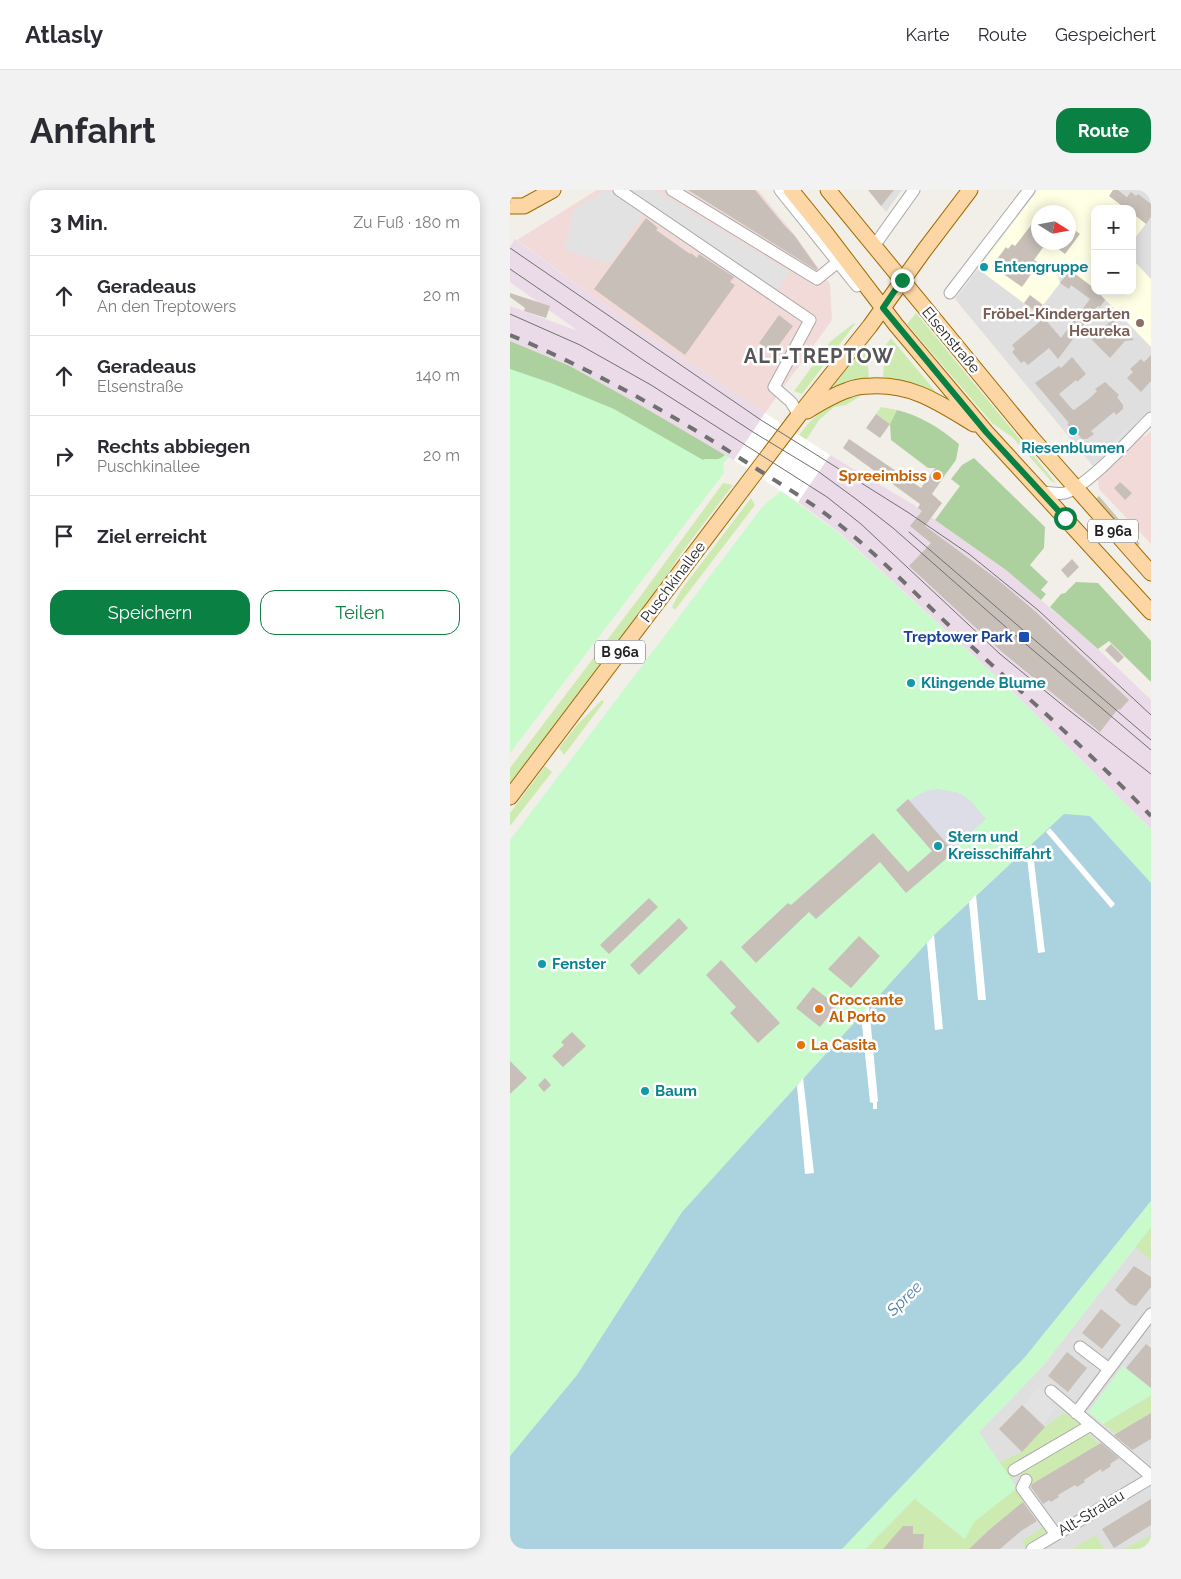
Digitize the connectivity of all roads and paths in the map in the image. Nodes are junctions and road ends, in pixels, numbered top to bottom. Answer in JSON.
{"nodes":[{"id":1,"x":553,"y":190,"type":"edge"},
{"id":2,"x":619,"y":190,"type":"edge"},
{"id":3,"x":672,"y":190,"type":"edge"},
{"id":4,"x":780,"y":190,"type":"edge"},
{"id":5,"x":790,"y":190,"type":"edge"},
{"id":6,"x":828,"y":190,"type":"edge"},
{"id":7,"x":914,"y":190,"type":"edge"},
{"id":8,"x":970,"y":190,"type":"edge"},
{"id":9,"x":1030,"y":190,"type":"edge"},
{"id":10,"x":510,"y":206,"type":"edge"},
{"id":11,"x":874,"y":246,"type":"junction"},
{"id":12,"x":841,"y":259,"type":"junction"},
{"id":13,"x":902,"y":280,"type":"junction"},
{"id":14,"x":950,"y":293,"type":"dead end"},
{"id":15,"x":880,"y":304,"type":"junction"},
{"id":16,"x":799,"y":415,"type":"junction"},
{"id":17,"x":1151,"y":418,"type":"edge"},
{"id":18,"x":986,"y":432,"type":"junction"},
{"id":19,"x":1076,"y":488,"type":"junction"},
{"id":20,"x":1041,"y":492,"type":"junction"},
{"id":21,"x":1151,"y":573,"type":"edge"},
{"id":22,"x":1151,"y":612,"type":"edge"},
{"id":23,"x":510,"y":797,"type":"edge"},
{"id":24,"x":1151,"y":1314,"type":"edge"},
{"id":25,"x":1080,"y":1347,"type":"dead end"},
{"id":26,"x":1109,"y":1369,"type":"junction"},
{"id":27,"x":1051,"y":1391,"type":"dead end"},
{"id":28,"x":1076,"y":1412,"type":"junction"},
{"id":29,"x":1091,"y":1426,"type":"junction"},
{"id":30,"x":1014,"y":1470,"type":"dead end"},
{"id":31,"x":1151,"y":1477,"type":"edge"},
{"id":32,"x":1026,"y":1480,"type":"dead end"},
{"id":33,"x":1055,"y":1535,"type":"junction"},
{"id":34,"x":1032,"y":1549,"type":"edge"}],
"edges":[{"from":1,"to":10,"type":"main road"},
{"from":2,"to":16,"type":"street"},
{"from":3,"to":12,"type":"street"},
{"from":4,"to":12,"type":"street"},
{"from":5,"to":12,"type":"main road"},
{"from":6,"to":11,"type":"main road","name":"Elsenstraße","number":"B 96a"},
{"from":7,"to":11,"type":"street"},
{"from":8,"to":13,"type":"main road","name":"Puschkinallee"},
{"from":9,"to":14,"type":"street"},
{"from":11,"to":13,"type":"main road","name":"Elsenstraße","number":"B 96a"},
{"from":12,"to":15,"type":"main road"},
{"from":13,"to":15,"type":"main road","name":"Puschkinallee"},
{"from":13,"to":19,"type":"main road","name":"Elsenstraße","number":"B 96a"},
{"from":15,"to":16,"type":"main road","name":"Puschkinallee"},
{"from":15,"to":18,"type":"main road"},
{"from":16,"to":18,"type":"main road","name":"Puschkinallee","number":"B 96a"},
{"from":16,"to":23,"type":"main road","name":"Puschkinallee","number":"B 96a"},
{"from":17,"to":19,"type":"street"},
{"from":18,"to":20,"type":"main road","number":"B 96a"},
{"from":19,"to":20,"type":"street"},
{"from":19,"to":21,"type":"main road","number":"B 96a"},
{"from":20,"to":22,"type":"main road","number":"B 96a"},
{"from":24,"to":26,"type":"street"},
{"from":25,"to":26,"type":"street"},
{"from":26,"to":28,"type":"street"},
{"from":27,"to":28,"type":"street"},
{"from":28,"to":29,"type":"street"},
{"from":29,"to":30,"type":"street"},
{"from":29,"to":31,"type":"street"},
{"from":31,"to":33,"type":"street","name":"Alt-Stralau"},
{"from":32,"to":33,"type":"street"},
{"from":33,"to":34,"type":"street","name":"Alt-Stralau"}]}
